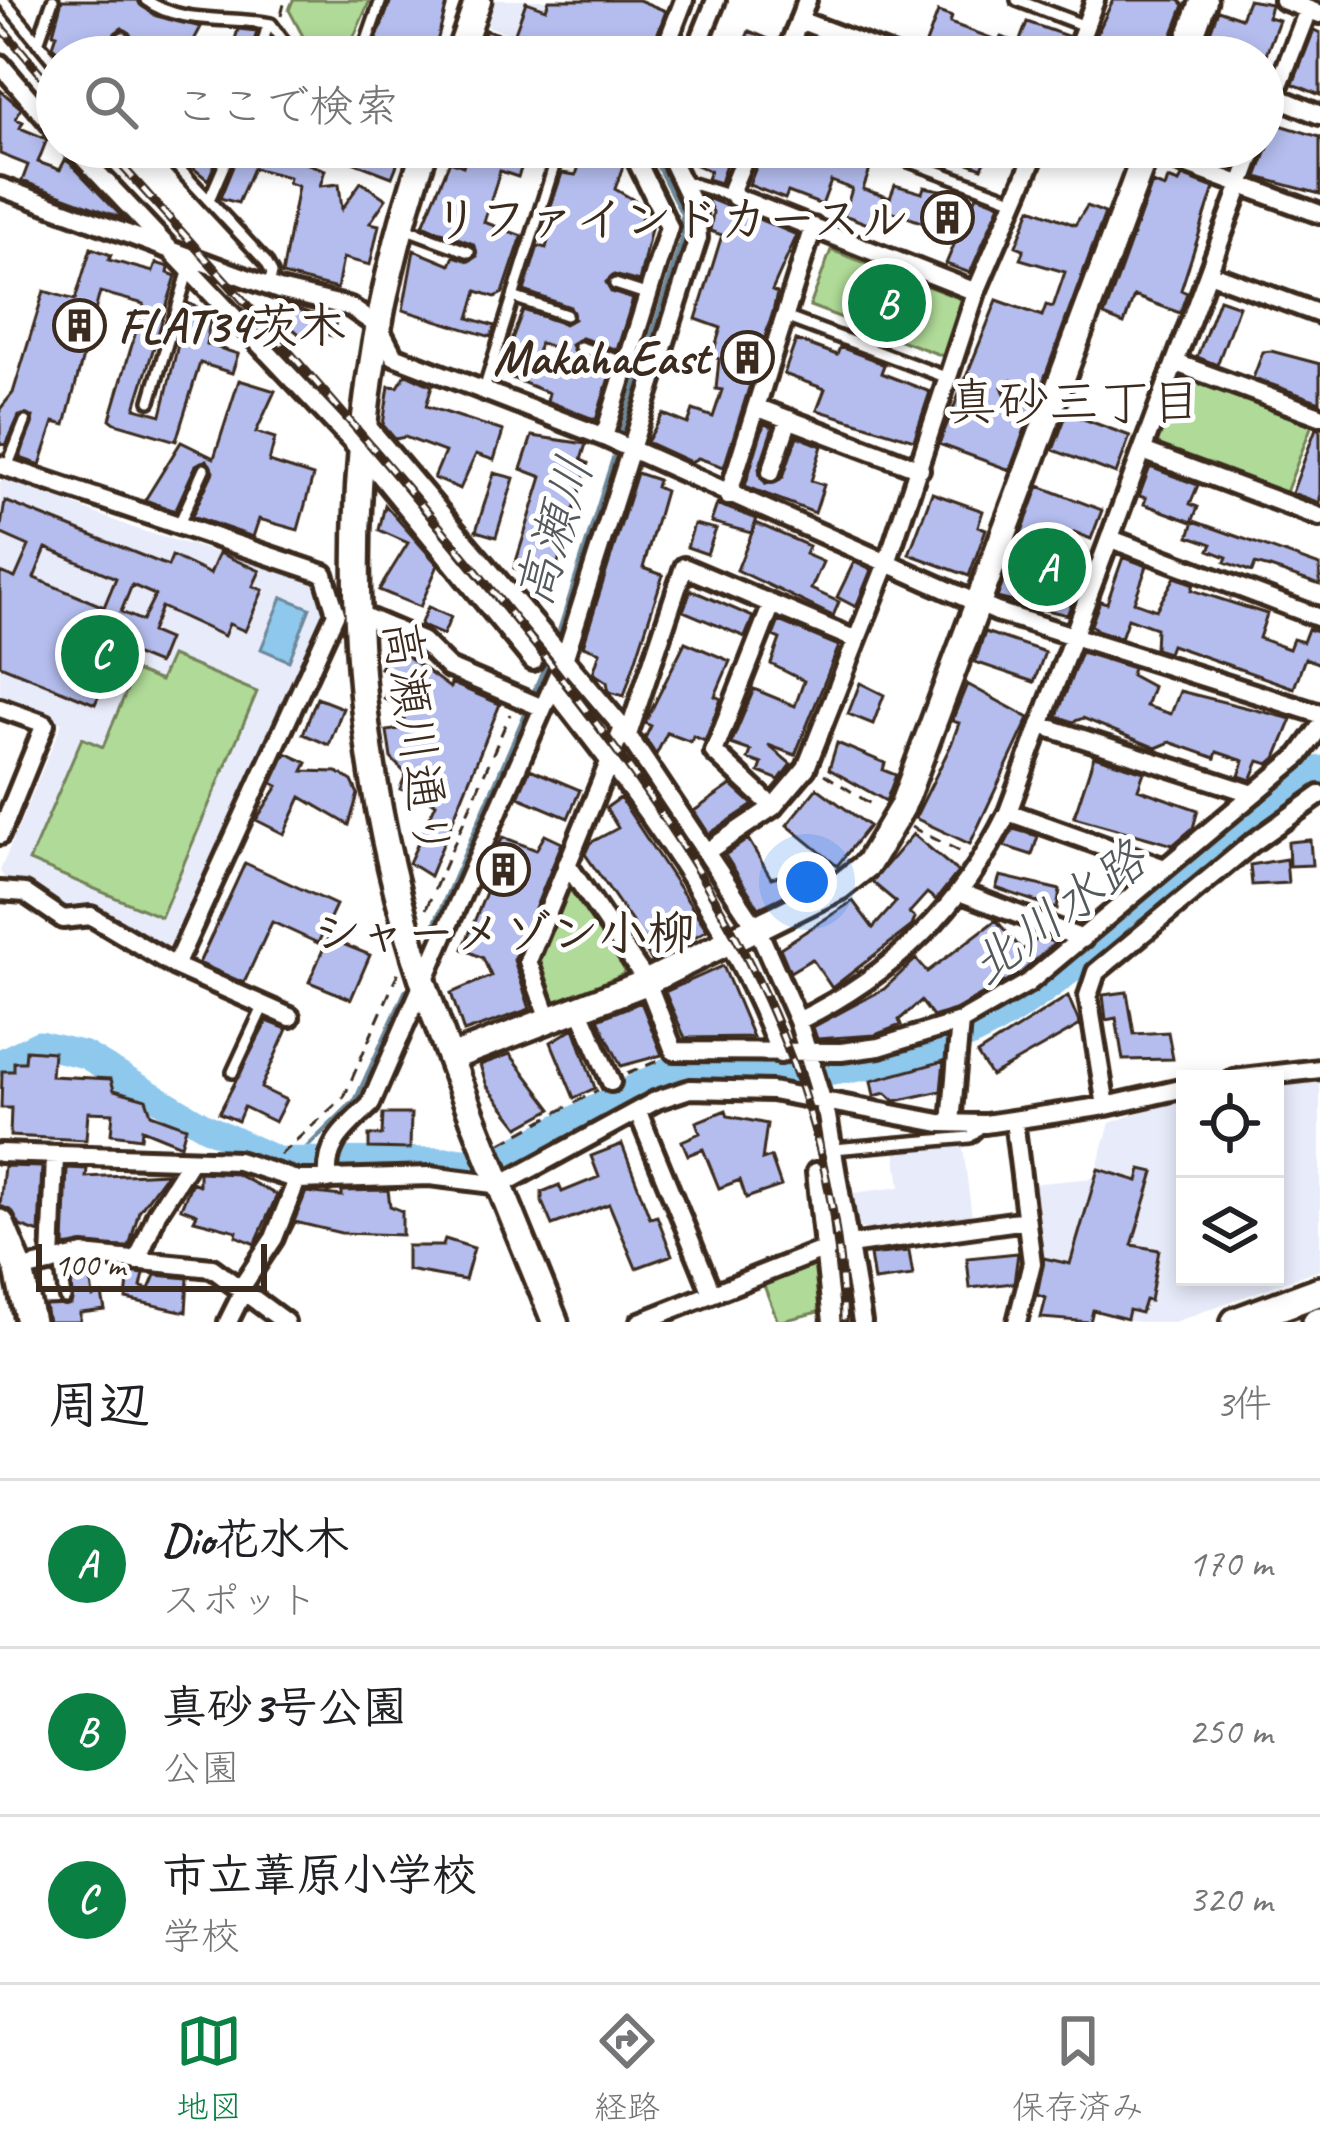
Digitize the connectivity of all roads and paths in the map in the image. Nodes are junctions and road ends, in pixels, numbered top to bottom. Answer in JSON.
{"nodes":[{"id":1,"x":3,"y":0,"type":"edge"},
{"id":2,"x":53,"y":0,"type":"edge"},
{"id":3,"x":146,"y":0,"type":"edge"},
{"id":4,"x":285,"y":0,"type":"edge"},
{"id":5,"x":381,"y":0,"type":"edge"},
{"id":6,"x":478,"y":0,"type":"edge"},
{"id":7,"x":684,"y":0,"type":"edge"},
{"id":8,"x":716,"y":0,"type":"edge"},
{"id":9,"x":807,"y":0,"type":"edge"},
{"id":10,"x":1017,"y":0,"type":"edge"},
{"id":11,"x":1095,"y":0,"type":"edge"},
{"id":12,"x":1204,"y":0,"type":"edge"},
{"id":13,"x":1283,"y":0,"type":"edge"},
{"id":14,"x":1314,"y":12,"type":"edge"},
{"id":15,"x":799,"y":20,"type":"junction"},
{"id":16,"x":1085,"y":26,"type":"junction"},
{"id":17,"x":273,"y":27,"type":"junction"},
{"id":18,"x":40,"y":36,"type":"edge"},
{"id":19,"x":269,"y":36,"type":"edge"},
{"id":20,"x":280,"y":36,"type":"edge"},
{"id":21,"x":369,"y":36,"type":"edge"},
{"id":22,"x":465,"y":36,"type":"edge"},
{"id":23,"x":670,"y":36,"type":"edge"},
{"id":24,"x":701,"y":36,"type":"edge"},
{"id":25,"x":793,"y":36,"type":"edge"},
{"id":26,"x":841,"y":36,"type":"edge"},
{"id":27,"x":1081,"y":36,"type":"edge"},
{"id":28,"x":1191,"y":36,"type":"edge"},
{"id":29,"x":36,"y":41,"type":"edge"},
{"id":30,"x":0,"y":64,"type":"edge"},
{"id":31,"x":1284,"y":75,"type":"edge"},
{"id":32,"x":1284,"y":100,"type":"edge"},
{"id":33,"x":36,"y":106,"type":"edge"},
{"id":34,"x":1320,"y":115,"type":"edge"},
{"id":35,"x":93,"y":168,"type":"edge"},
{"id":36,"x":179,"y":168,"type":"edge"},
{"id":37,"x":223,"y":168,"type":"edge"},
{"id":38,"x":416,"y":168,"type":"edge"},
{"id":39,"x":553,"y":168,"type":"edge"},
{"id":40,"x":643,"y":168,"type":"edge"},
{"id":41,"x":650,"y":168,"type":"edge"},
{"id":42,"x":673,"y":168,"type":"edge"},
{"id":43,"x":740,"y":168,"type":"edge"},
{"id":44,"x":928,"y":168,"type":"edge"},
{"id":45,"x":1029,"y":168,"type":"edge"},
{"id":46,"x":1137,"y":168,"type":"edge"},
{"id":47,"x":1196,"y":168,"type":"edge"},
{"id":48,"x":1247,"y":168,"type":"edge"},
{"id":49,"x":645,"y":172,"type":"junction"},
{"id":50,"x":680,"y":180,"type":"junction"},
{"id":51,"x":1241,"y":185,"type":"junction"},
{"id":52,"x":0,"y":187,"type":"edge"},
{"id":53,"x":735,"y":197,"type":"junction"},
{"id":54,"x":209,"y":200,"type":"junction"},
{"id":55,"x":1015,"y":200,"type":"junction"},
{"id":56,"x":1320,"y":214,"type":"edge"},
{"id":57,"x":813,"y":226,"type":"junction"},
{"id":58,"x":401,"y":227,"type":"junction"},
{"id":59,"x":173,"y":252,"type":"junction"},
{"id":60,"x":469,"y":252,"type":"dead end"},
{"id":61,"x":189,"y":269,"type":"junction"},
{"id":62,"x":1209,"y":273,"type":"junction"},
{"id":63,"x":616,"y":284,"type":"dead end"},
{"id":64,"x":269,"y":286,"type":"junction"},
{"id":65,"x":976,"y":292,"type":"junction"},
{"id":66,"x":649,"y":295,"type":"junction"},
{"id":67,"x":513,"y":297,"type":"junction"},
{"id":68,"x":1320,"y":314,"type":"edge"},
{"id":69,"x":566,"y":315,"type":"dead end"},
{"id":70,"x":785,"y":317,"type":"junction"},
{"id":71,"x":379,"y":327,"type":"junction"},
{"id":72,"x":580,"y":347,"type":"dead end"},
{"id":73,"x":1176,"y":363,"type":"junction"},
{"id":74,"x":627,"y":364,"type":"junction"},
{"id":75,"x":948,"y":378,"type":"junction"},
{"id":76,"x":1011,"y":389,"type":"dead end"},
{"id":77,"x":483,"y":393,"type":"junction"},
{"id":78,"x":150,"y":401,"type":"dead end"},
{"id":79,"x":1052,"y":404,"type":"junction"},
{"id":80,"x":756,"y":407,"type":"junction"},
{"id":81,"x":1320,"y":416,"type":"edge"},
{"id":82,"x":789,"y":419,"type":"junction"},
{"id":83,"x":363,"y":421,"type":"junction"},
{"id":84,"x":25,"y":422,"type":"dead end"},
{"id":85,"x":606,"y":439,"type":"junction"},
{"id":86,"x":358,"y":448,"type":"junction"},
{"id":87,"x":630,"y":449,"type":"junction"},
{"id":88,"x":1144,"y":451,"type":"junction"},
{"id":89,"x":4,"y":466,"type":"edge"},
{"id":90,"x":204,"y":469,"type":"dead end"},
{"id":91,"x":920,"y":469,"type":"junction"},
{"id":92,"x":771,"y":472,"type":"dead end"},
{"id":93,"x":728,"y":496,"type":"junction"},
{"id":94,"x":1320,"y":518,"type":"edge"},
{"id":95,"x":178,"y":525,"type":"junction"},
{"id":96,"x":1111,"y":539,"type":"junction"},
{"id":97,"x":887,"y":563,"type":"junction"},
{"id":98,"x":977,"y":603,"type":"junction"},
{"id":99,"x":772,"y":604,"type":"junction"},
{"id":100,"x":347,"y":613,"type":"junction"},
{"id":101,"x":1320,"y":618,"type":"edge"},
{"id":102,"x":1073,"y":637,"type":"junction"},
{"id":103,"x":854,"y":639,"type":"junction"},
{"id":104,"x":562,"y":657,"type":"junction"},
{"id":105,"x":533,"y":661,"type":"dead end"},
{"id":106,"x":552,"y":687,"type":"junction"},
{"id":107,"x":519,"y":698,"type":"junction"},
{"id":108,"x":541,"y":707,"type":"junction"},
{"id":109,"x":0,"y":708,"type":"edge"},
{"id":110,"x":1320,"y":714,"type":"edge"},
{"id":111,"x":1040,"y":725,"type":"junction"},
{"id":112,"x":1320,"y":727,"type":"edge"},
{"id":113,"x":626,"y":732,"type":"junction"},
{"id":114,"x":610,"y":761,"type":"junction"},
{"id":115,"x":1254,"y":794,"type":"junction"},
{"id":116,"x":1320,"y":794,"type":"edge"},
{"id":117,"x":773,"y":807,"type":"junction"},
{"id":118,"x":1008,"y":812,"type":"junction"},
{"id":119,"x":0,"y":835,"type":"edge"},
{"id":120,"x":709,"y":850,"type":"junction"},
{"id":121,"x":567,"y":864,"type":"junction"},
{"id":122,"x":1162,"y":867,"type":"junction"},
{"id":123,"x":0,"y":891,"type":"edge"},
{"id":124,"x":962,"y":893,"type":"junction"},
{"id":125,"x":418,"y":916,"type":"dead end"},
{"id":126,"x":758,"y":930,"type":"junction"},
{"id":127,"x":1083,"y":939,"type":"junction"},
{"id":128,"x":732,"y":942,"type":"junction"},
{"id":129,"x":402,"y":965,"type":"dead end"},
{"id":130,"x":175,"y":966,"type":"junction"},
{"id":131,"x":646,"y":982,"type":"junction"},
{"id":132,"x":424,"y":983,"type":"junction"},
{"id":133,"x":264,"y":1005,"type":"junction"},
{"id":134,"x":579,"y":1008,"type":"junction"},
{"id":135,"x":290,"y":1017,"type":"dead end"},
{"id":136,"x":549,"y":1019,"type":"junction"},
{"id":137,"x":798,"y":1021,"type":"junction"},
{"id":138,"x":959,"y":1034,"type":"junction"},
{"id":139,"x":674,"y":1051,"type":"junction"},
{"id":140,"x":780,"y":1054,"type":"junction"},
{"id":141,"x":807,"y":1054,"type":"junction"},
{"id":142,"x":450,"y":1058,"type":"junction"},
{"id":143,"x":1320,"y":1070,"type":"edge"},
{"id":144,"x":233,"y":1072,"type":"dead end"},
{"id":145,"x":1284,"y":1074,"type":"edge"},
{"id":146,"x":611,"y":1082,"type":"junction"},
{"id":147,"x":1176,"y":1090,"type":"edge"},
{"id":148,"x":818,"y":1100,"type":"junction"},
{"id":149,"x":1106,"y":1106,"type":"junction"},
{"id":150,"x":638,"y":1112,"type":"junction"},
{"id":151,"x":1014,"y":1120,"type":"junction"},
{"id":152,"x":951,"y":1123,"type":"junction"},
{"id":153,"x":985,"y":1124,"type":"junction"},
{"id":154,"x":500,"y":1144,"type":"dead end"},
{"id":155,"x":834,"y":1149,"type":"junction"},
{"id":156,"x":282,"y":1150,"type":"dead end"},
{"id":157,"x":0,"y":1154,"type":"edge"},
{"id":158,"x":56,"y":1156,"type":"junction"},
{"id":159,"x":189,"y":1162,"type":"junction"},
{"id":160,"x":327,"y":1169,"type":"junction"},
{"id":161,"x":816,"y":1172,"type":"dead end"},
{"id":162,"x":297,"y":1180,"type":"junction"},
{"id":163,"x":501,"y":1185,"type":"junction"},
{"id":164,"x":1026,"y":1220,"type":"junction"},
{"id":165,"x":0,"y":1224,"type":"edge"},
{"id":166,"x":852,"y":1243,"type":"junction"},
{"id":167,"x":828,"y":1248,"type":"junction"},
{"id":168,"x":56,"y":1261,"type":"junction"},
{"id":169,"x":137,"y":1261,"type":"junction"},
{"id":170,"x":13,"y":1278,"type":"edge"},
{"id":171,"x":243,"y":1289,"type":"junction"},
{"id":172,"x":1320,"y":1291,"type":"edge"},
{"id":173,"x":712,"y":1293,"type":"junction"},
{"id":174,"x":65,"y":1298,"type":"dead end"},
{"id":175,"x":30,"y":1322,"type":"edge"},
{"id":176,"x":228,"y":1322,"type":"edge"},
{"id":177,"x":285,"y":1322,"type":"edge"},
{"id":178,"x":555,"y":1322,"type":"edge"},
{"id":179,"x":640,"y":1322,"type":"edge"},
{"id":180,"x":832,"y":1322,"type":"edge"},
{"id":181,"x":862,"y":1322,"type":"edge"},
{"id":182,"x":1017,"y":1322,"type":"edge"},
{"id":183,"x":1236,"y":1322,"type":"edge"}],
"edges":[{"from":1,"to":29,"type":"lane"},
{"from":2,"to":18,"type":"lane"},
{"from":3,"to":17,"type":"lane"},
{"from":4,"to":17,"type":"path"},
{"from":5,"to":21,"type":"lane"},
{"from":6,"to":22,"type":"street"},
{"from":7,"to":23,"type":"street"},
{"from":8,"to":24,"type":"street"},
{"from":9,"to":15,"type":"street"},
{"from":10,"to":16,"type":"lane"},
{"from":11,"to":16,"type":"street"},
{"from":12,"to":28,"type":"street"},
{"from":13,"to":14,"type":"street"},
{"from":14,"to":31,"type":"street"},
{"from":15,"to":25,"type":"street"},
{"from":15,"to":26,"type":"street"},
{"from":16,"to":27,"type":"street"},
{"from":17,"to":19,"type":"lane"},
{"from":17,"to":20,"type":"lane"},
{"from":30,"to":33,"type":"street"},
{"from":32,"to":34,"type":"street"},
{"from":35,"to":59,"type":"street"},
{"from":36,"to":54,"type":"lane"},
{"from":37,"to":54,"type":"lane"},
{"from":38,"to":58,"type":"street","name":"高瀬川通り"},
{"from":39,"to":67,"type":"lane"},
{"from":40,"to":49,"type":"street"},
{"from":41,"to":49,"type":"street"},
{"from":42,"to":50,"type":"street"},
{"from":43,"to":53,"type":"street"},
{"from":44,"to":55,"type":"lane"},
{"from":45,"to":55,"type":"street"},
{"from":46,"to":79,"type":"street"},
{"from":47,"to":51,"type":"street"},
{"from":48,"to":51,"type":"street"},
{"from":49,"to":66,"type":"street"},
{"from":50,"to":53,"type":"lane"},
{"from":50,"to":87,"type":"street"},
{"from":51,"to":56,"type":"street"},
{"from":51,"to":62,"type":"street"},
{"from":52,"to":59,"type":"street"},
{"from":53,"to":57,"type":"street"},
{"from":54,"to":64,"type":"lane"},
{"from":55,"to":65,"type":"street"},
{"from":57,"to":65,"type":"street"},
{"from":57,"to":70,"type":"street"},
{"from":58,"to":60,"type":"lane"},
{"from":58,"to":71,"type":"street","name":"高瀬川通り"},
{"from":59,"to":61,"type":"street"},
{"from":59,"to":64,"type":"street"},
{"from":61,"to":78,"type":"lane"},
{"from":61,"to":86,"type":"street"},
{"from":62,"to":68,"type":"street"},
{"from":62,"to":73,"type":"street"},
{"from":63,"to":66,"type":"lane"},
{"from":64,"to":71,"type":"street"},
{"from":65,"to":75,"type":"street"},
{"from":66,"to":74,"type":"street"},
{"from":67,"to":69,"type":"lane"},
{"from":67,"to":77,"type":"lane"},
{"from":70,"to":75,"type":"lane"},
{"from":70,"to":80,"type":"street"},
{"from":71,"to":77,"type":"street"},
{"from":71,"to":83,"type":"street","name":"高瀬川通り"},
{"from":72,"to":74,"type":"lane"},
{"from":73,"to":81,"type":"street"},
{"from":73,"to":88,"type":"street"},
{"from":74,"to":85,"type":"street"},
{"from":75,"to":91,"type":"street"},
{"from":76,"to":79,"type":"lane"},
{"from":77,"to":85,"type":"street"},
{"from":79,"to":98,"type":"street"},
{"from":80,"to":82,"type":"street"},
{"from":80,"to":93,"type":"street"},
{"from":82,"to":91,"type":"street"},
{"from":82,"to":92,"type":"street"},
{"from":83,"to":86,"type":"street","name":"高瀬川通り"},
{"from":83,"to":104,"type":"street"},
{"from":84,"to":89,"type":"lane"},
{"from":85,"to":87,"type":"street"},
{"from":86,"to":100,"type":"street","name":"高瀬川通り"},
{"from":86,"to":105,"type":"street"},
{"from":87,"to":93,"type":"street"},
{"from":87,"to":104,"type":"street"},
{"from":88,"to":94,"type":"street"},
{"from":88,"to":96,"type":"street"},
{"from":89,"to":95,"type":"street"},
{"from":90,"to":95,"type":"lane"},
{"from":91,"to":97,"type":"street"},
{"from":93,"to":97,"type":"street"},
{"from":95,"to":100,"type":"street"},
{"from":96,"to":101,"type":"street"},
{"from":96,"to":102,"type":"street"},
{"from":97,"to":98,"type":"street"},
{"from":97,"to":103,"type":"street"},
{"from":98,"to":102,"type":"street"},
{"from":98,"to":126,"type":"street"},
{"from":99,"to":103,"type":"street"},
{"from":99,"to":113,"type":"street"},
{"from":99,"to":117,"type":"street"},
{"from":100,"to":107,"type":"street"},
{"from":100,"to":130,"type":"street"},
{"from":100,"to":132,"type":"street","name":"高瀬川通り"},
{"from":102,"to":110,"type":"street"},
{"from":102,"to":111,"type":"street"},
{"from":103,"to":117,"type":"street"},
{"from":104,"to":106,"type":"street"},
{"from":104,"to":113,"type":"street"},
{"from":106,"to":108,"type":"street"},
{"from":106,"to":114,"type":"street"},
{"from":107,"to":108,"type":"street"},
{"from":107,"to":125,"type":"path"},
{"from":108,"to":132,"type":"street"},
{"from":109,"to":119,"type":"street"},
{"from":111,"to":115,"type":"street"},
{"from":111,"to":118,"type":"street"},
{"from":112,"to":115,"type":"street"},
{"from":113,"to":114,"type":"street"},
{"from":113,"to":120,"type":"street"},
{"from":114,"to":121,"type":"street"},
{"from":114,"to":128,"type":"street"},
{"from":115,"to":122,"type":"street"},
{"from":116,"to":149,"type":"street"},
{"from":117,"to":120,"type":"street"},
{"from":118,"to":122,"type":"street"},
{"from":118,"to":124,"type":"street"},
{"from":120,"to":126,"type":"street"},
{"from":121,"to":131,"type":"street"},
{"from":121,"to":136,"type":"street"},
{"from":122,"to":127,"type":"street"},
{"from":123,"to":130,"type":"street"},
{"from":124,"to":127,"type":"street"},
{"from":124,"to":137,"type":"street"},
{"from":126,"to":128,"type":"street"},
{"from":126,"to":137,"type":"street"},
{"from":127,"to":138,"type":"street"},
{"from":128,"to":131,"type":"street"},
{"from":128,"to":140,"type":"street"},
{"from":129,"to":156,"type":"path"},
{"from":130,"to":133,"type":"street"},
{"from":131,"to":134,"type":"street"},
{"from":131,"to":139,"type":"street"},
{"from":132,"to":142,"type":"street","name":"高瀬川通り"},
{"from":132,"to":160,"type":"street"},
{"from":133,"to":135,"type":"street"},
{"from":133,"to":144,"type":"lane"},
{"from":134,"to":136,"type":"street"},
{"from":134,"to":146,"type":"street"},
{"from":136,"to":142,"type":"street"},
{"from":137,"to":141,"type":"street"},
{"from":138,"to":141,"type":"street"},
{"from":138,"to":152,"type":"street"},
{"from":139,"to":140,"type":"street"},
{"from":139,"to":146,"type":"path"},
{"from":140,"to":141,"type":"street"},
{"from":141,"to":148,"type":"street"},
{"from":142,"to":163,"type":"street","name":"高瀬川通り"},
{"from":143,"to":145,"type":"street"},
{"from":146,"to":154,"type":"path"},
{"from":147,"to":149,"type":"street"},
{"from":148,"to":150,"type":"street"},
{"from":148,"to":152,"type":"street"},
{"from":148,"to":155,"type":"street"},
{"from":149,"to":151,"type":"street"},
{"from":150,"to":163,"type":"street"},
{"from":150,"to":173,"type":"street"},
{"from":151,"to":153,"type":"street"},
{"from":151,"to":164,"type":"street"},
{"from":152,"to":153,"type":"street"},
{"from":153,"to":155,"type":"lane"},
{"from":155,"to":166,"type":"street"},
{"from":157,"to":158,"type":"street"},
{"from":158,"to":159,"type":"street"},
{"from":158,"to":168,"type":"street"},
{"from":159,"to":162,"type":"street"},
{"from":159,"to":169,"type":"street"},
{"from":160,"to":162,"type":"street"},
{"from":160,"to":163,"type":"street"},
{"from":161,"to":167,"type":"street"},
{"from":162,"to":171,"type":"street"},
{"from":163,"to":178,"type":"street","name":"高瀬川通り"},
{"from":164,"to":166,"type":"street"},
{"from":164,"to":182,"type":"street"},
{"from":165,"to":170,"type":"main road"},
{"from":166,"to":167,"type":"street"},
{"from":166,"to":181,"type":"street"},
{"from":167,"to":173,"type":"street"},
{"from":167,"to":180,"type":"street"},
{"from":168,"to":169,"type":"street"},
{"from":168,"to":170,"type":"street"},
{"from":168,"to":174,"type":"lane"},
{"from":169,"to":171,"type":"street"},
{"from":170,"to":175,"type":"main road"},
{"from":171,"to":176,"type":"street"},
{"from":171,"to":177,"type":"street"},
{"from":172,"to":183,"type":"main road"},
{"from":173,"to":179,"type":"street"}]}
